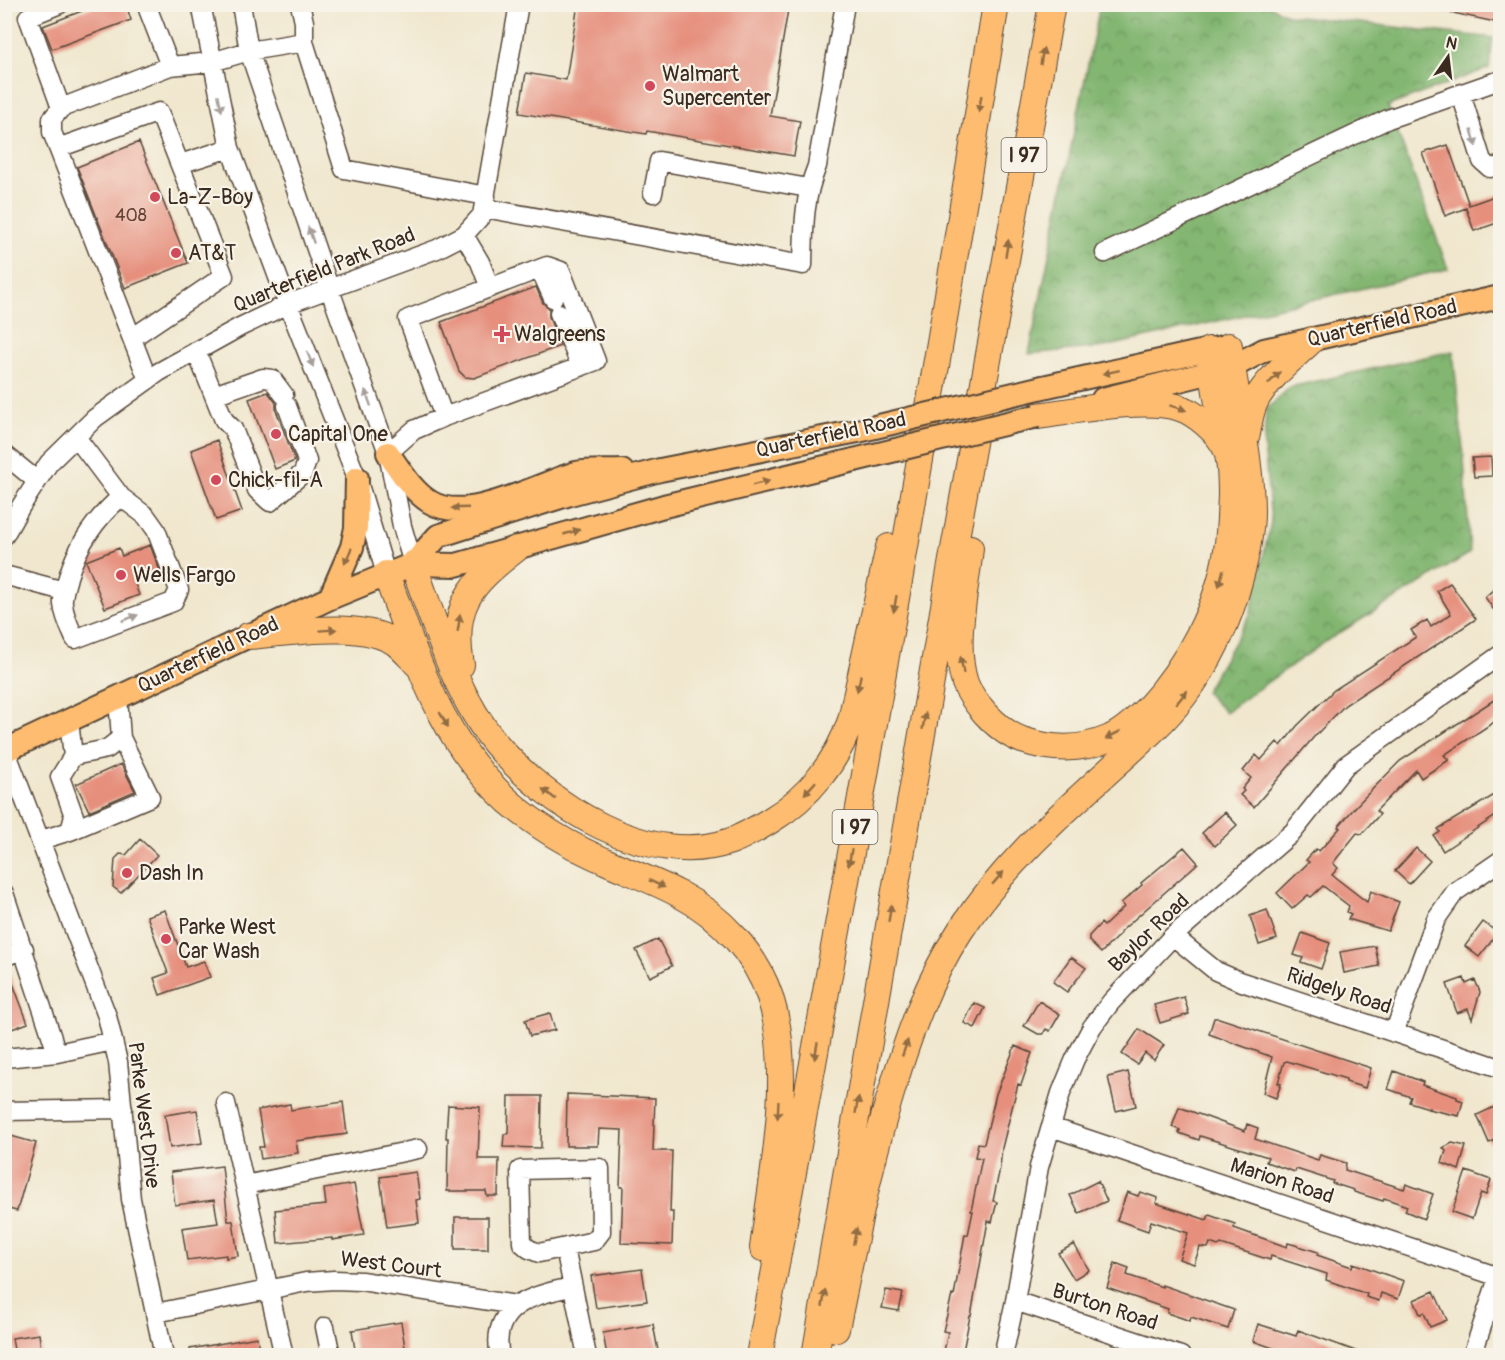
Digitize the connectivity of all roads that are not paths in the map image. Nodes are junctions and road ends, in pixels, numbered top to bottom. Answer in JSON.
{"nodes":[{"id":1,"x":60,"y":4,"type":"edge"},
{"id":2,"x":146,"y":4,"type":"edge"},
{"id":3,"x":201,"y":4,"type":"edge"},
{"id":4,"x":241,"y":4,"type":"edge"},
{"id":5,"x":300,"y":4,"type":"edge"},
{"id":6,"x":519,"y":4,"type":"edge"},
{"id":7,"x":845,"y":4,"type":"edge"},
{"id":8,"x":996,"y":4,"type":"edge"},
{"id":9,"x":1052,"y":4,"type":"edge"},
{"id":10,"x":304,"y":42,"type":"junction"},
{"id":11,"x":249,"y":51,"type":"junction"},
{"id":12,"x":212,"y":62,"type":"junction"},
{"id":13,"x":170,"y":66,"type":"junction"},
{"id":14,"x":1500,"y":81,"type":"edge"},
{"id":15,"x":1461,"y":94,"type":"junction"},
{"id":16,"x":61,"y":108,"type":"junction"},
{"id":17,"x":58,"y":148,"type":"junction"},
{"id":18,"x":230,"y":148,"type":"junction"},
{"id":19,"x":180,"y":164,"type":"junction"},
{"id":20,"x":1500,"y":166,"type":"edge"},
{"id":21,"x":808,"y":188,"type":"junction"},
{"id":22,"x":653,"y":193,"type":"dead end"},
{"id":23,"x":485,"y":202,"type":"junction"},
{"id":24,"x":464,"y":235,"type":"junction"},
{"id":25,"x":1105,"y":253,"type":"dead end"},
{"id":26,"x":540,"y":268,"type":"junction"},
{"id":27,"x":490,"y":288,"type":"junction"},
{"id":28,"x":330,"y":290,"type":"junction"},
{"id":29,"x":1500,"y":297,"type":"edge"},
{"id":30,"x":949,"y":299,"type":"junction"},
{"id":31,"x":288,"y":304,"type":"junction"},
{"id":32,"x":997,"y":305,"type":"junction"},
{"id":33,"x":132,"y":338,"type":"junction"},
{"id":34,"x":1312,"y":340,"type":"junction"},
{"id":35,"x":196,"y":351,"type":"junction"},
{"id":36,"x":1220,"y":358,"type":"junction"},
{"id":37,"x":580,"y":367,"type":"junction"},
{"id":38,"x":148,"y":380,"type":"junction"},
{"id":39,"x":214,"y":395,"type":"junction"},
{"id":40,"x":1037,"y":416,"type":"junction"},
{"id":41,"x":444,"y":417,"type":"junction"},
{"id":42,"x":76,"y":437,"type":"junction"},
{"id":43,"x":1236,"y":449,"type":"junction"},
{"id":44,"x":388,"y":453,"type":"junction"},
{"id":45,"x":4,"y":454,"type":"edge"},
{"id":46,"x":660,"y":470,"type":"junction"},
{"id":47,"x":357,"y":478,"type":"junction"},
{"id":48,"x":37,"y":481,"type":"junction"},
{"id":49,"x":121,"y":497,"type":"junction"},
{"id":50,"x":4,"y":536,"type":"edge"},
{"id":51,"x":516,"y":549,"type":"junction"},
{"id":52,"x":413,"y":564,"type":"junction"},
{"id":53,"x":386,"y":574,"type":"junction"},
{"id":54,"x":4,"y":575,"type":"edge"},
{"id":55,"x":64,"y":591,"type":"junction"},
{"id":56,"x":330,"y":598,"type":"junction"},
{"id":57,"x":248,"y":636,"type":"junction"},
{"id":58,"x":1500,"y":655,"type":"edge"},
{"id":59,"x":420,"y":666,"type":"junction"},
{"id":60,"x":118,"y":698,"type":"junction"},
{"id":61,"x":467,"y":701,"type":"junction"},
{"id":62,"x":69,"y":721,"type":"junction"},
{"id":63,"x":121,"y":738,"type":"junction"},
{"id":64,"x":5,"y":749,"type":"edge"},
{"id":65,"x":73,"y":756,"type":"junction"},
{"id":66,"x":70,"y":831,"type":"junction"},
{"id":67,"x":41,"y":840,"type":"junction"},
{"id":68,"x":1500,"y":861,"type":"edge"},
{"id":69,"x":4,"y":893,"type":"edge"},
{"id":70,"x":1173,"y":936,"type":"junction"},
{"id":71,"x":24,"y":949,"type":"junction"},
{"id":72,"x":4,"y":957,"type":"edge"},
{"id":73,"x":1394,"y":1032,"type":"junction"},
{"id":74,"x":112,"y":1041,"type":"junction"},
{"id":75,"x":57,"y":1053,"type":"junction"},
{"id":76,"x":4,"y":1058,"type":"edge"},
{"id":77,"x":1500,"y":1068,"type":"edge"},
{"id":78,"x":226,"y":1103,"type":"dead end"},
{"id":79,"x":123,"y":1109,"type":"junction"},
{"id":80,"x":4,"y":1111,"type":"edge"},
{"id":81,"x":1051,"y":1127,"type":"junction"},
{"id":82,"x":418,"y":1149,"type":"dead end"},
{"id":83,"x":245,"y":1185,"type":"junction"},
{"id":84,"x":565,"y":1248,"type":"junction"},
{"id":85,"x":1499,"y":1274,"type":"edge"},
{"id":86,"x":572,"y":1287,"type":"junction"},
{"id":87,"x":269,"y":1290,"type":"junction"},
{"id":88,"x":1015,"y":1301,"type":"junction"},
{"id":89,"x":516,"y":1305,"type":"junction"},
{"id":90,"x":156,"y":1313,"type":"junction"},
{"id":91,"x":325,"y":1327,"type":"dead end"},
{"id":92,"x":164,"y":1356,"type":"edge"},
{"id":93,"x":284,"y":1356,"type":"edge"},
{"id":94,"x":331,"y":1356,"type":"edge"},
{"id":95,"x":500,"y":1356,"type":"edge"},
{"id":96,"x":587,"y":1356,"type":"edge"},
{"id":97,"x":748,"y":1356,"type":"edge"},
{"id":98,"x":759,"y":1356,"type":"edge"},
{"id":99,"x":815,"y":1356,"type":"edge"},
{"id":100,"x":831,"y":1356,"type":"edge"},
{"id":101,"x":1003,"y":1356,"type":"edge"},
{"id":102,"x":1181,"y":1356,"type":"edge"},
{"id":103,"x":1472,"y":1356,"type":"edge"}],
"edges":[{"from":1,"to":16,"type":"street"},
{"from":2,"to":13,"type":"street"},
{"from":3,"to":12,"type":"street"},
{"from":4,"to":11,"type":"street"},
{"from":5,"to":10,"type":"street"},
{"from":6,"to":23,"type":"street","name":"Quarterfield Park Road"},
{"from":7,"to":21,"type":"street"},
{"from":8,"to":30,"type":"highway","number":"I 97","one_way":true},
{"from":32,"to":9,"type":"highway","number":"I 97","one_way":true},
{"from":10,"to":11,"type":"street"},
{"from":10,"to":23,"type":"street"},
{"from":11,"to":12,"type":"street"},
{"from":28,"to":11,"type":"street","one_way":true},
{"from":12,"to":13,"type":"street"},
{"from":12,"to":18,"type":"street","one_way":true},
{"from":13,"to":16,"type":"street"},
{"from":14,"to":15,"type":"street"},
{"from":15,"to":20,"type":"street","one_way":true},
{"from":15,"to":25,"type":"street"},
{"from":16,"to":17,"type":"street"},
{"from":17,"to":19,"type":"street"},
{"from":17,"to":33,"type":"street"},
{"from":18,"to":19,"type":"street"},
{"from":18,"to":31,"type":"street"},
{"from":19,"to":33,"type":"street"},
{"from":21,"to":22,"type":"street"},
{"from":21,"to":23,"type":"street"},
{"from":23,"to":24,"type":"street","name":"Quarterfield Park Road"},
{"from":24,"to":27,"type":"street"},
{"from":24,"to":28,"type":"street","name":"Quarterfield Park Road"},
{"from":26,"to":27,"type":"street"},
{"from":26,"to":37,"type":"street"},
{"from":26,"to":37,"type":"street"},
{"from":27,"to":41,"type":"street"},
{"from":28,"to":31,"type":"street","name":"Quarterfield Park Road"},
{"from":44,"to":28,"type":"street","one_way":true},
{"from":29,"to":34,"type":"main road","name":"Quarterfield Road"},
{"from":30,"to":61,"type":"highway","one_way":true},
{"from":30,"to":98,"type":"highway","number":"I 97","one_way":true},
{"from":31,"to":35,"type":"street","name":"Quarterfield Park Road"},
{"from":31,"to":47,"type":"street","one_way":true},
{"from":43,"to":32,"type":"highway","one_way":true},
{"from":99,"to":32,"type":"highway","number":"I 97","one_way":true},
{"from":33,"to":38,"type":"street"},
{"from":34,"to":36,"type":"main road","name":"Quarterfield Road"},
{"from":43,"to":34,"type":"highway","one_way":true},
{"from":35,"to":38,"type":"street","name":"Quarterfield Park Road"},
{"from":35,"to":39,"type":"street"},
{"from":36,"to":40,"type":"main road","name":"Quarterfield Road"},
{"from":36,"to":43,"type":"highway"},
{"from":36,"to":46,"type":"main road","name":"Quarterfield Road","one_way":true,"bridge":true},
{"from":37,"to":41,"type":"street"},
{"from":38,"to":42,"type":"street","name":"Quarterfield Park Road"},
{"from":39,"to":39,"type":"street"},
{"from":40,"to":43,"type":"highway","one_way":true},
{"from":51,"to":40,"type":"main road","name":"Quarterfield Road","one_way":true,"bridge":true},
{"from":41,"to":44,"type":"street"},
{"from":42,"to":48,"type":"street","name":"Quarterfield Park Road"},
{"from":42,"to":49,"type":"street"},
{"from":100,"to":43,"type":"highway","one_way":true},
{"from":46,"to":44,"type":"main road","one_way":true},
{"from":44,"to":52,"type":"street"},
{"from":45,"to":48,"type":"street"},
{"from":46,"to":52,"type":"main road","name":"Quarterfield Road"},
{"from":47,"to":53,"type":"street"},
{"from":47,"to":56,"type":"main road","one_way":true},
{"from":48,"to":50,"type":"street","name":"Quarterfield Park Road"},
{"from":49,"to":55,"type":"street"},
{"from":55,"to":49,"type":"street","one_way":true},
{"from":51,"to":52,"type":"main road","name":"Quarterfield Road"},
{"from":61,"to":51,"type":"highway","one_way":true},
{"from":52,"to":53,"type":"main road","name":"Quarterfield Road"},
{"from":52,"to":61,"type":"highway"},
{"from":53,"to":56,"type":"main road","name":"Quarterfield Road"},
{"from":53,"to":59,"type":"highway"},
{"from":54,"to":55,"type":"street"},
{"from":56,"to":57,"type":"main road","name":"Quarterfield Road"},
{"from":57,"to":59,"type":"highway","one_way":true},
{"from":57,"to":60,"type":"main road","name":"Quarterfield Road"},
{"from":58,"to":70,"type":"street","name":"Baylor Road"},
{"from":59,"to":97,"type":"highway","one_way":true},
{"from":60,"to":62,"type":"main road","name":"Quarterfield Road"},
{"from":60,"to":63,"type":"street"},
{"from":62,"to":64,"type":"main road","name":"Quarterfield Road"},
{"from":62,"to":65,"type":"street"},
{"from":63,"to":65,"type":"street"},
{"from":63,"to":66,"type":"street"},
{"from":64,"to":67,"type":"street","name":"Parke West Drive"},
{"from":65,"to":66,"type":"street"},
{"from":66,"to":67,"type":"street"},
{"from":67,"to":74,"type":"street","name":"Parke West Drive"},
{"from":68,"to":73,"type":"street"},
{"from":69,"to":71,"type":"street"},
{"from":70,"to":73,"type":"street","name":"Ridgely Road"},
{"from":70,"to":81,"type":"street","name":"Baylor Road"},
{"from":71,"to":72,"type":"street"},
{"from":71,"to":75,"type":"street"},
{"from":73,"to":77,"type":"street","name":"Ridgely Road"},
{"from":74,"to":75,"type":"street"},
{"from":74,"to":79,"type":"street","name":"Parke West Drive"},
{"from":75,"to":76,"type":"street"},
{"from":78,"to":83,"type":"street"},
{"from":79,"to":80,"type":"street"},
{"from":79,"to":90,"type":"street","name":"Parke West Drive"},
{"from":81,"to":85,"type":"street","name":"Marion Road"},
{"from":81,"to":88,"type":"street","name":"Baylor Road"},
{"from":82,"to":83,"type":"street"},
{"from":83,"to":87,"type":"street"},
{"from":84,"to":84,"type":"street"},
{"from":84,"to":86,"type":"street"},
{"from":85,"to":103,"type":"street"},
{"from":86,"to":89,"type":"street"},
{"from":86,"to":96,"type":"street"},
{"from":87,"to":89,"type":"street","name":"West Court"},
{"from":87,"to":90,"type":"street","name":"West Court"},
{"from":87,"to":93,"type":"street"},
{"from":88,"to":101,"type":"street","name":"Baylor Road"},
{"from":88,"to":102,"type":"street","name":"Burton Road"},
{"from":89,"to":95,"type":"street"},
{"from":90,"to":92,"type":"street","name":"Parke West Drive"},
{"from":91,"to":94,"type":"street"}]}
